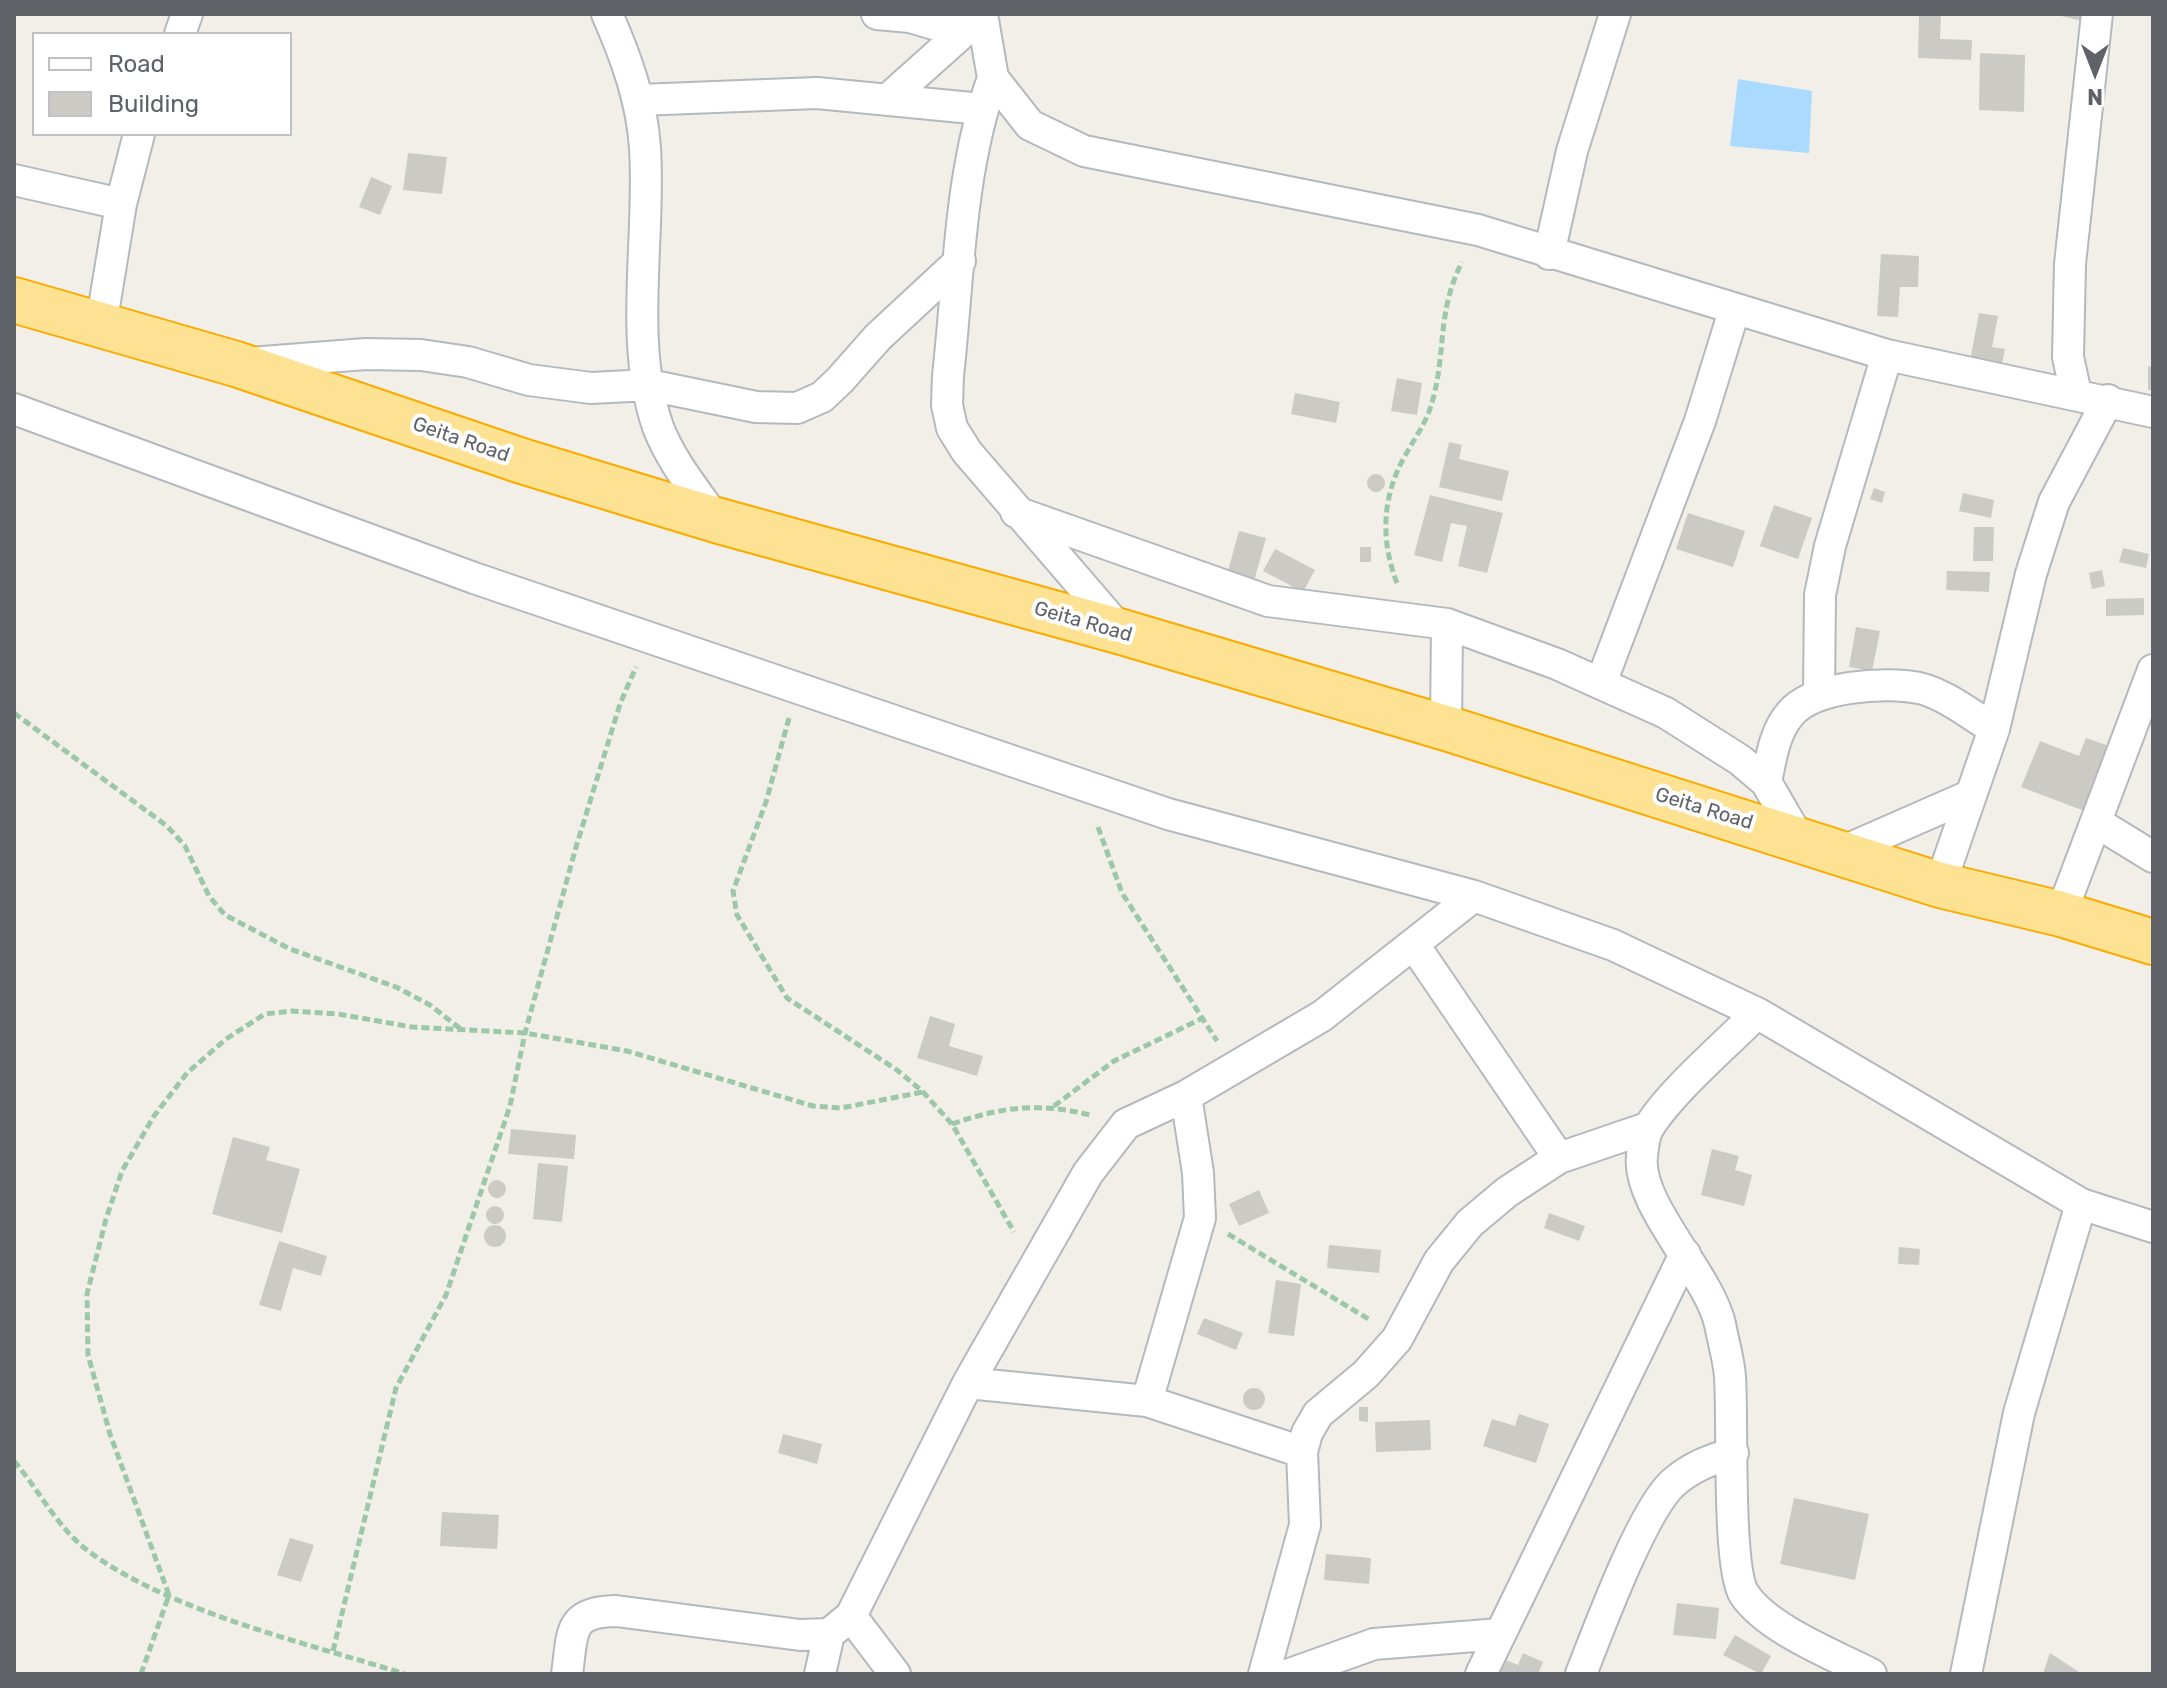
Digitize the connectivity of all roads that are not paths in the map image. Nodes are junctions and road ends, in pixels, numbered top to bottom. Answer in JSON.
{"nodes":[{"id":1,"x":607,"y":14,"type":"edge"},
{"id":2,"x":877,"y":14,"type":"edge"},
{"id":3,"x":1615,"y":14,"type":"edge"},
{"id":4,"x":2097,"y":14,"type":"edge"},
{"id":5,"x":975,"y":21,"type":"edge"},
{"id":6,"x":993,"y":78,"type":"junction"},
{"id":7,"x":639,"y":100,"type":"junction"},
{"id":8,"x":887,"y":100,"type":"junction"},
{"id":9,"x":982,"y":109,"type":"junction"},
{"id":10,"x":138,"y":136,"type":"edge"},
{"id":11,"x":14,"y":180,"type":"edge"},
{"id":12,"x":121,"y":204,"type":"junction"},
{"id":13,"x":1549,"y":254,"type":"junction"},
{"id":14,"x":960,"y":261,"type":"junction"},
{"id":15,"x":14,"y":300,"type":"edge"},
{"id":16,"x":1734,"y":311,"type":"junction"},
{"id":17,"x":101,"y":325,"type":"junction"},
{"id":18,"x":1887,"y":355,"type":"junction"},
{"id":19,"x":236,"y":364,"type":"junction"},
{"id":20,"x":649,"y":385,"type":"junction"},
{"id":21,"x":2076,"y":394,"type":"junction"},
{"id":22,"x":2108,"y":400,"type":"junction"},
{"id":23,"x":14,"y":409,"type":"edge"},
{"id":24,"x":2153,"y":412,"type":"edge"},
{"id":25,"x":1016,"y":512,"type":"junction"},
{"id":26,"x":716,"y":520,"type":"junction"},
{"id":27,"x":1435,"y":622,"type":"junction"},
{"id":28,"x":1122,"y":632,"type":"junction"},
{"id":29,"x":2153,"y":670,"type":"edge"},
{"id":30,"x":1601,"y":683,"type":"junction"},
{"id":31,"x":1819,"y":693,"type":"junction"},
{"id":32,"x":1446,"y":728,"type":"junction"},
{"id":33,"x":1994,"y":729,"type":"junction"},
{"id":34,"x":1766,"y":782,"type":"junction"},
{"id":35,"x":1969,"y":796,"type":"junction"},
{"id":36,"x":2096,"y":822,"type":"junction"},
{"id":37,"x":1799,"y":839,"type":"junction"},
{"id":38,"x":1839,"y":853,"type":"junction"},
{"id":39,"x":2153,"y":857,"type":"edge"},
{"id":40,"x":1940,"y":885,"type":"junction"},
{"id":41,"x":1474,"y":896,"type":"junction"},
{"id":42,"x":2061,"y":914,"type":"junction"},
{"id":43,"x":2153,"y":942,"type":"edge"},
{"id":44,"x":1414,"y":945,"type":"junction"},
{"id":45,"x":1757,"y":1013,"type":"junction"},
{"id":46,"x":1186,"y":1096,"type":"junction"},
{"id":47,"x":1647,"y":1128,"type":"junction"},
{"id":48,"x":1559,"y":1158,"type":"junction"},
{"id":49,"x":2081,"y":1204,"type":"junction"},
{"id":50,"x":2153,"y":1227,"type":"edge"},
{"id":51,"x":1685,"y":1254,"type":"junction"},
{"id":52,"x":968,"y":1383,"type":"junction"},
{"id":53,"x":1147,"y":1401,"type":"junction"},
{"id":54,"x":1302,"y":1452,"type":"junction"},
{"id":55,"x":1733,"y":1453,"type":"junction"},
{"id":56,"x":840,"y":1625,"type":"junction"},
{"id":57,"x":1500,"y":1634,"type":"junction"},
{"id":58,"x":567,"y":1674,"type":"edge"},
{"id":59,"x":820,"y":1674,"type":"edge"},
{"id":60,"x":895,"y":1674,"type":"edge"},
{"id":61,"x":1264,"y":1674,"type":"edge"},
{"id":62,"x":1290,"y":1674,"type":"edge"},
{"id":63,"x":1481,"y":1674,"type":"edge"},
{"id":64,"x":1581,"y":1674,"type":"edge"},
{"id":65,"x":1871,"y":1674,"type":"edge"},
{"id":66,"x":1966,"y":1674,"type":"edge"}],
"edges":[{"from":1,"to":7,"type":"street"},
{"from":2,"to":5,"type":"street"},
{"from":3,"to":13,"type":"street"},
{"from":4,"to":21,"type":"street"},
{"from":5,"to":6,"type":"street"},
{"from":5,"to":8,"type":"street"},
{"from":6,"to":9,"type":"street"},
{"from":6,"to":13,"type":"street"},
{"from":7,"to":8,"type":"street"},
{"from":7,"to":20,"type":"street"},
{"from":8,"to":9,"type":"street"},
{"from":9,"to":14,"type":"street"},
{"from":10,"to":12,"type":"street"},
{"from":11,"to":12,"type":"street"},
{"from":12,"to":17,"type":"street"},
{"from":13,"to":16,"type":"street"},
{"from":14,"to":20,"type":"street"},
{"from":14,"to":25,"type":"street"},
{"from":15,"to":17,"type":"highway","name":"Geita Road"},
{"from":16,"to":18,"type":"street"},
{"from":16,"to":30,"type":"street"},
{"from":17,"to":19,"type":"highway","name":"Geita Road"},
{"from":18,"to":21,"type":"street"},
{"from":18,"to":31,"type":"street"},
{"from":19,"to":20,"type":"street"},
{"from":19,"to":26,"type":"highway","name":"Geita Road"},
{"from":20,"to":26,"type":"street"},
{"from":21,"to":22,"type":"street"},
{"from":22,"to":24,"type":"street"},
{"from":22,"to":33,"type":"street"},
{"from":23,"to":41,"type":"street"},
{"from":25,"to":27,"type":"street"},
{"from":25,"to":28,"type":"street"},
{"from":26,"to":28,"type":"highway","name":"Geita Road"},
{"from":27,"to":30,"type":"street"},
{"from":27,"to":32,"type":"street"},
{"from":28,"to":32,"type":"highway","name":"Geita Road"},
{"from":29,"to":36,"type":"street"},
{"from":30,"to":34,"type":"street"},
{"from":31,"to":33,"type":"street"},
{"from":31,"to":34,"type":"street"},
{"from":32,"to":37,"type":"highway","name":"Geita Road"},
{"from":33,"to":35,"type":"street"},
{"from":34,"to":37,"type":"street"},
{"from":35,"to":38,"type":"street"},
{"from":35,"to":40,"type":"street"},
{"from":36,"to":39,"type":"street"},
{"from":36,"to":42,"type":"street"},
{"from":37,"to":38,"type":"highway","name":"Geita Road"},
{"from":38,"to":40,"type":"highway","name":"Geita Road"},
{"from":40,"to":42,"type":"highway","name":"Geita Road"},
{"from":41,"to":44,"type":"street"},
{"from":41,"to":45,"type":"street"},
{"from":42,"to":43,"type":"highway","name":"Geita Road"},
{"from":44,"to":46,"type":"street"},
{"from":44,"to":48,"type":"street"},
{"from":45,"to":47,"type":"street"},
{"from":45,"to":49,"type":"street"},
{"from":46,"to":52,"type":"street"},
{"from":46,"to":53,"type":"street"},
{"from":47,"to":48,"type":"street"},
{"from":47,"to":51,"type":"street"},
{"from":48,"to":54,"type":"street"},
{"from":49,"to":50,"type":"street"},
{"from":49,"to":66,"type":"street"},
{"from":51,"to":55,"type":"street"},
{"from":51,"to":57,"type":"street"},
{"from":52,"to":53,"type":"street"},
{"from":52,"to":56,"type":"street"},
{"from":53,"to":54,"type":"street"},
{"from":54,"to":61,"type":"street"},
{"from":55,"to":64,"type":"street"},
{"from":55,"to":65,"type":"street"},
{"from":56,"to":58,"type":"street"},
{"from":56,"to":59,"type":"street"},
{"from":56,"to":60,"type":"street"},
{"from":57,"to":62,"type":"street"},
{"from":57,"to":63,"type":"street"}]}
